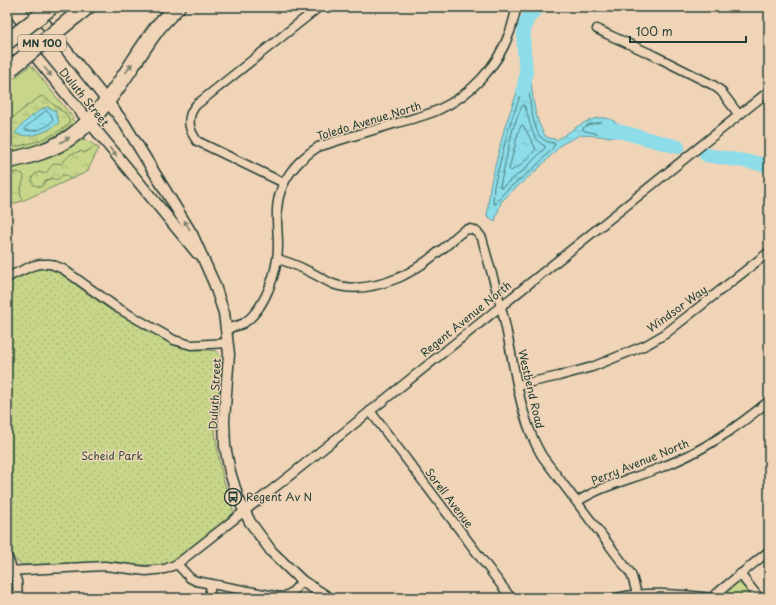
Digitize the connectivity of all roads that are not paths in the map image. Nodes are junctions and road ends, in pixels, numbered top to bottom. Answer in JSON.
{"nodes":[{"id":1,"x":32,"y":7,"type":"edge"},
{"id":2,"x":51,"y":7,"type":"edge"},
{"id":3,"x":87,"y":7,"type":"edge"},
{"id":4,"x":177,"y":7,"type":"edge"},
{"id":5,"x":319,"y":7,"type":"edge"},
{"id":6,"x":517,"y":7,"type":"edge"},
{"id":7,"x":7,"y":22,"type":"edge"},
{"id":8,"x":597,"y":28,"type":"dead end"},
{"id":9,"x":7,"y":42,"type":"edge"},
{"id":10,"x":9,"y":70,"type":"edge"},
{"id":11,"x":769,"y":91,"type":"edge"},
{"id":12,"x":107,"y":100,"type":"junction"},
{"id":13,"x":739,"y":115,"type":"junction"},
{"id":14,"x":89,"y":122,"type":"junction"},
{"id":15,"x":7,"y":161,"type":"edge"},
{"id":16,"x":284,"y":183,"type":"junction"},
{"id":17,"x":769,"y":252,"type":"edge"},
{"id":18,"x":278,"y":259,"type":"junction"},
{"id":19,"x":204,"y":261,"type":"junction"},
{"id":20,"x":7,"y":278,"type":"edge"},
{"id":21,"x":500,"y":306,"type":"junction"},
{"id":22,"x":226,"y":329,"type":"junction"},
{"id":23,"x":228,"y":343,"type":"junction"},
{"id":24,"x":518,"y":385,"type":"junction"},
{"id":25,"x":769,"y":401,"type":"edge"},
{"id":26,"x":370,"y":411,"type":"junction"},
{"id":27,"x":577,"y":502,"type":"junction"},
{"id":28,"x":245,"y":512,"type":"junction"},
{"id":29,"x":769,"y":551,"type":"edge"},
{"id":30,"x":7,"y":556,"type":"edge"},
{"id":31,"x":178,"y":564,"type":"junction"},
{"id":32,"x":10,"y":571,"type":"edge"},
{"id":33,"x":740,"y":574,"type":"junction"},
{"id":34,"x":302,"y":581,"type":"junction"},
{"id":35,"x":211,"y":584,"type":"junction"},
{"id":36,"x":636,"y":594,"type":"junction"},
{"id":37,"x":18,"y":598,"type":"edge"},
{"id":38,"x":208,"y":598,"type":"edge"},
{"id":39,"x":329,"y":598,"type":"edge"},
{"id":40,"x":511,"y":598,"type":"edge"},
{"id":41,"x":615,"y":598,"type":"edge"},
{"id":42,"x":712,"y":598,"type":"edge"},
{"id":43,"x":759,"y":598,"type":"edge"}],
"edges":[{"from":1,"to":12,"type":"street","name":"Duluth Street"},
{"from":2,"to":9,"type":"highway","number":"MN 100","bridge":true},
{"from":3,"to":10,"type":"highway","number":"MN 100","bridge":true},
{"from":12,"to":4,"type":"highway","one_way":true},
{"from":5,"to":16,"type":"street"},
{"from":6,"to":16,"type":"street","name":"Toledo Avenue North"},
{"from":7,"to":14,"type":"street","name":"Duluth Street","one_way":true},
{"from":8,"to":13,"type":"street"},
{"from":11,"to":13,"type":"street","name":"Regent Avenue North"},
{"from":12,"to":14,"type":"highway"},
{"from":19,"to":12,"type":"street","name":"Duluth Street","one_way":true},
{"from":13,"to":21,"type":"street","name":"Regent Avenue North"},
{"from":15,"to":14,"type":"highway","one_way":true},
{"from":14,"to":19,"type":"street","name":"Duluth Street","one_way":true},
{"from":16,"to":18,"type":"street","name":"Toledo Avenue North"},
{"from":17,"to":24,"type":"street","name":"Windsor Way"},
{"from":18,"to":21,"type":"street","name":"Westbend Road"},
{"from":18,"to":22,"type":"street","name":"Toledo Avenue North"},
{"from":19,"to":22,"type":"street","name":"Duluth Street"},
{"from":20,"to":23,"type":"street"},
{"from":21,"to":24,"type":"street","name":"Westbend Road"},
{"from":21,"to":26,"type":"street","name":"Regent Avenue North"},
{"from":22,"to":23,"type":"street","name":"Duluth Street"},
{"from":23,"to":28,"type":"street","name":"Duluth Street"},
{"from":24,"to":27,"type":"street","name":"Westbend Road"},
{"from":25,"to":27,"type":"street","name":"Perry Avenue North"},
{"from":26,"to":28,"type":"street","name":"Regent Avenue North"},
{"from":26,"to":40,"type":"street","name":"Sorell Avenue"},
{"from":27,"to":36,"type":"street","name":"Westbend Road"},
{"from":28,"to":31,"type":"street","name":"Regent Avenue North"},
{"from":28,"to":34,"type":"street","name":"Duluth Street"},
{"from":29,"to":33,"type":"street"},
{"from":30,"to":32,"type":"street"},
{"from":31,"to":32,"type":"street"},
{"from":31,"to":35,"type":"street"},
{"from":32,"to":37,"type":"street"},
{"from":33,"to":42,"type":"street"},
{"from":33,"to":43,"type":"street"},
{"from":34,"to":35,"type":"street"},
{"from":34,"to":39,"type":"street","name":"Duluth Street"},
{"from":35,"to":38,"type":"street"},
{"from":36,"to":41,"type":"street"},
{"from":36,"to":42,"type":"street"}]}
